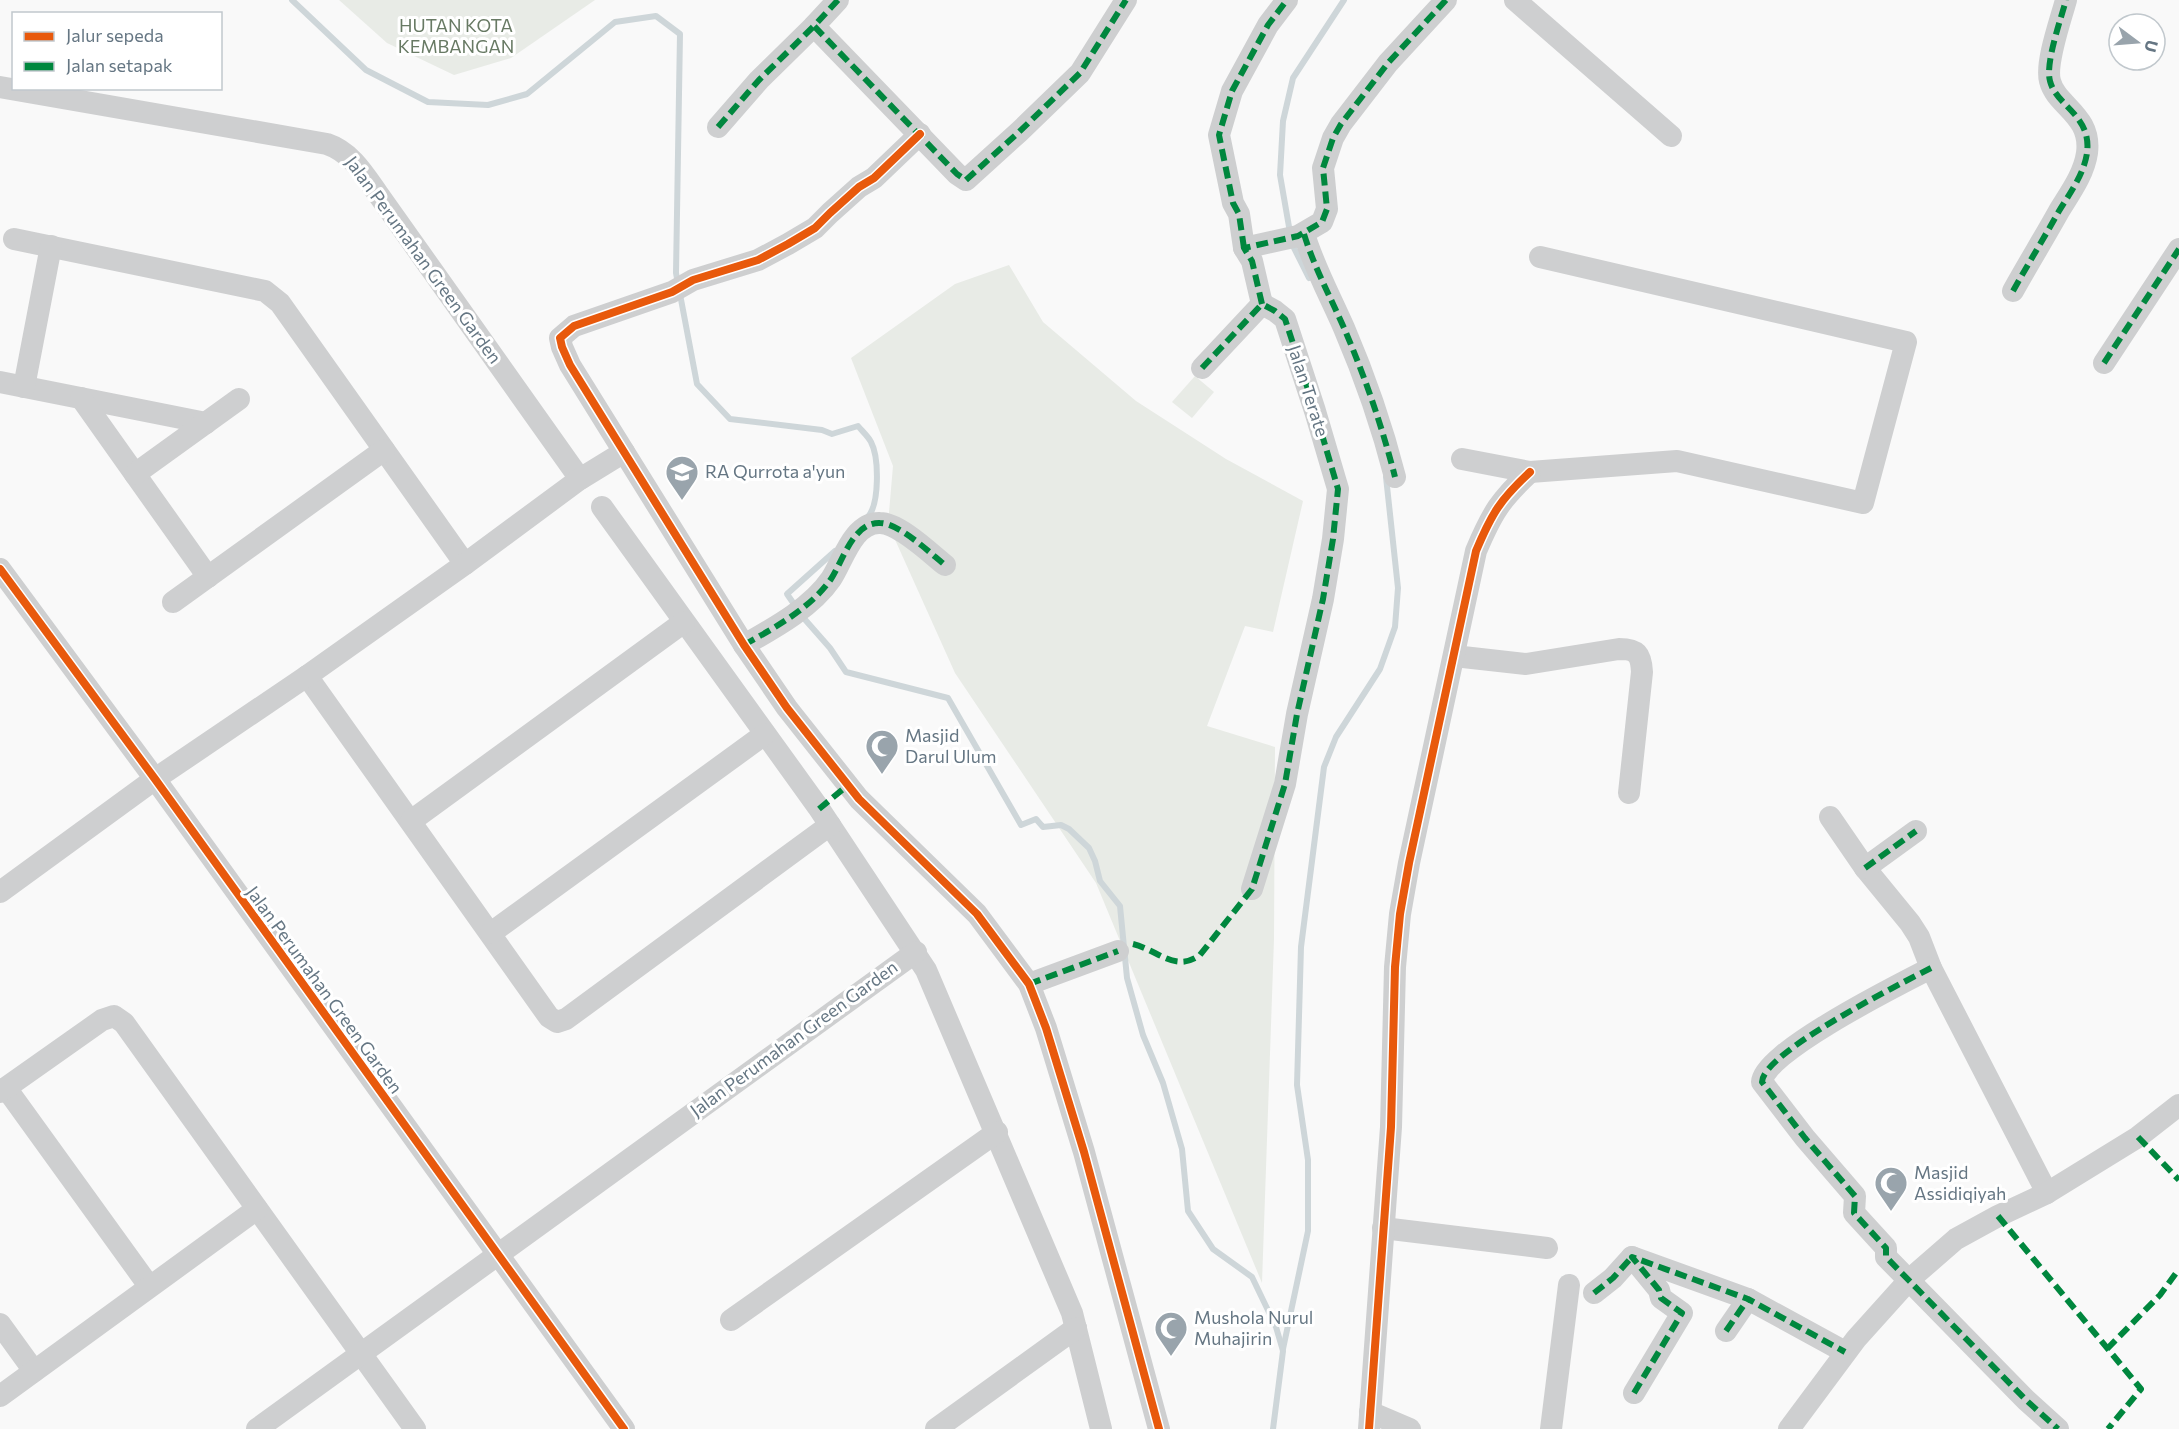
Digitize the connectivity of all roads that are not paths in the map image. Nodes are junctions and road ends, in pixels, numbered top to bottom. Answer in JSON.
{"nodes":[{"id":1,"x":838,"y":0,"type":"edge"},
{"id":2,"x":1126,"y":0,"type":"edge"},
{"id":3,"x":1287,"y":0,"type":"edge"},
{"id":4,"x":1446,"y":0,"type":"edge"},
{"id":5,"x":1515,"y":0,"type":"edge"},
{"id":6,"x":2066,"y":0,"type":"edge"},
{"id":7,"x":814,"y":26,"type":"junction"},
{"id":8,"x":17,"y":90,"type":"edge"},
{"id":9,"x":718,"y":127,"type":"dead end"},
{"id":10,"x":920,"y":134,"type":"junction"},
{"id":11,"x":1671,"y":136,"type":"dead end"},
{"id":12,"x":1293,"y":237,"type":"junction"},
{"id":13,"x":14,"y":238,"type":"dead end"},
{"id":14,"x":51,"y":246,"type":"junction"},
{"id":15,"x":1244,"y":248,"type":"junction"},
{"id":16,"x":2179,"y":249,"type":"edge"},
{"id":17,"x":1540,"y":257,"type":"dead end"},
{"id":18,"x":2013,"y":291,"type":"dead end"},
{"id":19,"x":1262,"y":304,"type":"junction"},
{"id":20,"x":2104,"y":363,"type":"dead end"},
{"id":21,"x":1202,"y":368,"type":"dead end"},
{"id":22,"x":0,"y":382,"type":"edge"},
{"id":23,"x":24,"y":387,"type":"junction"},
{"id":24,"x":81,"y":398,"type":"junction"},
{"id":25,"x":239,"y":399,"type":"dead end"},
{"id":26,"x":206,"y":423,"type":"junction"},
{"id":27,"x":384,"y":450,"type":"junction"},
{"id":28,"x":624,"y":452,"type":"junction"},
{"id":29,"x":1462,"y":459,"type":"dead end"},
{"id":30,"x":1530,"y":472,"type":"junction"},
{"id":31,"x":135,"y":474,"type":"junction"},
{"id":32,"x":1395,"y":477,"type":"dead end"},
{"id":33,"x":580,"y":479,"type":"junction"},
{"id":34,"x":602,"y":507,"type":"dead end"},
{"id":35,"x":465,"y":564,"type":"junction"},
{"id":36,"x":945,"y":565,"type":"dead end"},
{"id":37,"x":0,"y":569,"type":"edge"},
{"id":38,"x":208,"y":577,"type":"junction"},
{"id":39,"x":172,"y":602,"type":"dead end"},
{"id":40,"x":684,"y":622,"type":"junction"},
{"id":41,"x":744,"y":645,"type":"junction"},
{"id":42,"x":1454,"y":656,"type":"junction"},
{"id":43,"x":307,"y":676,"type":"junction"},
{"id":44,"x":765,"y":734,"type":"junction"},
{"id":45,"x":155,"y":779,"type":"junction"},
{"id":46,"x":848,"y":785,"type":"junction"},
{"id":47,"x":1629,"y":792,"type":"dead end"},
{"id":48,"x":824,"y":817,"type":"junction"},
{"id":49,"x":1830,"y":817,"type":"dead end"},
{"id":50,"x":411,"y":821,"type":"junction"},
{"id":51,"x":1916,"y":831,"type":"dead end"},
{"id":52,"x":1865,"y":868,"type":"junction"},
{"id":53,"x":1252,"y":889,"type":"dead end"},
{"id":54,"x":0,"y":892,"type":"edge"},
{"id":55,"x":491,"y":933,"type":"junction"},
{"id":56,"x":1118,"y":951,"type":"dead end"},
{"id":57,"x":916,"y":952,"type":"junction"},
{"id":58,"x":1931,"y":968,"type":"junction"},
{"id":59,"x":1029,"y":984,"type":"junction"},
{"id":60,"x":3,"y":1090,"type":"edge"},
{"id":61,"x":2179,"y":1105,"type":"edge"},
{"id":62,"x":997,"y":1132,"type":"junction"},
{"id":63,"x":2047,"y":1193,"type":"junction"},
{"id":64,"x":257,"y":1209,"type":"junction"},
{"id":65,"x":1383,"y":1228,"type":"junction"},
{"id":66,"x":1547,"y":1248,"type":"dead end"},
{"id":67,"x":498,"y":1254,"type":"junction"},
{"id":68,"x":1632,"y":1257,"type":"junction"},
{"id":69,"x":1910,"y":1280,"type":"junction"},
{"id":70,"x":1569,"y":1285,"type":"dead end"},
{"id":71,"x":149,"y":1286,"type":"junction"},
{"id":72,"x":1594,"y":1293,"type":"dead end"},
{"id":73,"x":1748,"y":1299,"type":"junction"},
{"id":74,"x":731,"y":1320,"type":"dead end"},
{"id":75,"x":0,"y":1324,"type":"edge"},
{"id":76,"x":1076,"y":1328,"type":"junction"},
{"id":77,"x":1726,"y":1331,"type":"dead end"},
{"id":78,"x":1845,"y":1352,"type":"junction"},
{"id":79,"x":361,"y":1353,"type":"junction"},
{"id":80,"x":34,"y":1371,"type":"junction"},
{"id":81,"x":1634,"y":1393,"type":"dead end"},
{"id":82,"x":0,"y":1396,"type":"edge"},
{"id":83,"x":1369,"y":1420,"type":"edge"},
{"id":84,"x":2052,"y":1427,"type":"edge"},
{"id":85,"x":257,"y":1429,"type":"edge"},
{"id":86,"x":415,"y":1429,"type":"edge"},
{"id":87,"x":624,"y":1429,"type":"edge"},
{"id":88,"x":936,"y":1429,"type":"edge"},
{"id":89,"x":1101,"y":1429,"type":"edge"},
{"id":90,"x":1159,"y":1429,"type":"edge"},
{"id":91,"x":1410,"y":1429,"type":"edge"},
{"id":92,"x":1551,"y":1429,"type":"edge"},
{"id":93,"x":1789,"y":1429,"type":"edge"}],
"edges":[{"from":1,"to":7,"type":"street"},
{"from":2,"to":10,"type":"street"},
{"from":3,"to":15,"type":"street"},
{"from":4,"to":12,"type":"street"},
{"from":5,"to":11,"type":"street"},
{"from":6,"to":18,"type":"street"},
{"from":7,"to":9,"type":"street"},
{"from":7,"to":10,"type":"street"},
{"from":8,"to":33,"type":"street","name":"Jalan Perumahan Green Garden"},
{"from":10,"to":28,"type":"street"},
{"from":12,"to":15,"type":"street"},
{"from":12,"to":32,"type":"street"},
{"from":13,"to":14,"type":"street"},
{"from":14,"to":23,"type":"street"},
{"from":14,"to":27,"type":"street"},
{"from":15,"to":19,"type":"street"},
{"from":16,"to":20,"type":"street"},
{"from":17,"to":30,"type":"street"},
{"from":19,"to":21,"type":"street"},
{"from":19,"to":53,"type":"street","name":"Jalan Terate"},
{"from":22,"to":23,"type":"street"},
{"from":23,"to":24,"type":"street"},
{"from":24,"to":26,"type":"street"},
{"from":24,"to":31,"type":"street"},
{"from":25,"to":26,"type":"street"},
{"from":26,"to":31,"type":"street"},
{"from":27,"to":35,"type":"street"},
{"from":27,"to":38,"type":"street"},
{"from":28,"to":33,"type":"street"},
{"from":28,"to":41,"type":"street"},
{"from":29,"to":30,"type":"street"},
{"from":30,"to":42,"type":"street"},
{"from":31,"to":38,"type":"street"},
{"from":33,"to":35,"type":"street"},
{"from":34,"to":40,"type":"street","name":"Jalan Perumahan Green Garden"},
{"from":35,"to":43,"type":"street"},
{"from":36,"to":41,"type":"street"},
{"from":37,"to":45,"type":"street","name":"Jalan Perumahan Green Garden"},
{"from":38,"to":39,"type":"street"},
{"from":40,"to":44,"type":"street","name":"Jalan Perumahan Green Garden"},
{"from":40,"to":50,"type":"street"},
{"from":41,"to":46,"type":"street"},
{"from":42,"to":47,"type":"street"},
{"from":42,"to":65,"type":"street"},
{"from":43,"to":45,"type":"street"},
{"from":43,"to":50,"type":"street"},
{"from":44,"to":48,"type":"street","name":"Jalan Perumahan Green Garden"},
{"from":44,"to":55,"type":"street"},
{"from":45,"to":54,"type":"street"},
{"from":45,"to":67,"type":"street","name":"Jalan Perumahan Green Garden"},
{"from":46,"to":48,"type":"street"},
{"from":46,"to":59,"type":"street"},
{"from":48,"to":55,"type":"street"},
{"from":48,"to":57,"type":"street","name":"Jalan Perumahan Green Garden"},
{"from":49,"to":52,"type":"street"},
{"from":50,"to":55,"type":"street"},
{"from":51,"to":52,"type":"street"},
{"from":52,"to":58,"type":"street"},
{"from":56,"to":59,"type":"street"},
{"from":57,"to":62,"type":"street","name":"Jalan Perumahan Green Garden"},
{"from":57,"to":67,"type":"street","name":"Jalan Perumahan Green Garden"},
{"from":58,"to":63,"type":"street"},
{"from":58,"to":69,"type":"street"},
{"from":59,"to":90,"type":"street"},
{"from":60,"to":64,"type":"street"},
{"from":60,"to":71,"type":"street"},
{"from":61,"to":63,"type":"street"},
{"from":62,"to":74,"type":"street"},
{"from":62,"to":76,"type":"street","name":"Jalan Perumahan Green Garden"},
{"from":63,"to":69,"type":"street"},
{"from":64,"to":71,"type":"street"},
{"from":64,"to":79,"type":"street"},
{"from":65,"to":66,"type":"street"},
{"from":65,"to":83,"type":"street"},
{"from":67,"to":79,"type":"street","name":"Jalan Perumahan Green Garden"},
{"from":67,"to":87,"type":"street","name":"Jalan Perumahan Green Garden"},
{"from":68,"to":72,"type":"street"},
{"from":68,"to":73,"type":"street"},
{"from":68,"to":81,"type":"street"},
{"from":69,"to":78,"type":"street"},
{"from":69,"to":84,"type":"street"},
{"from":70,"to":92,"type":"street"},
{"from":71,"to":80,"type":"street"},
{"from":73,"to":77,"type":"street"},
{"from":73,"to":78,"type":"street"},
{"from":75,"to":80,"type":"street"},
{"from":76,"to":88,"type":"street"},
{"from":76,"to":89,"type":"street","name":"Jalan Perumahan Green Garden"},
{"from":78,"to":93,"type":"street"},
{"from":79,"to":85,"type":"street","name":"Jalan Perumahan Green Garden"},
{"from":79,"to":86,"type":"street"},
{"from":80,"to":82,"type":"street"},
{"from":83,"to":91,"type":"street"}]}
